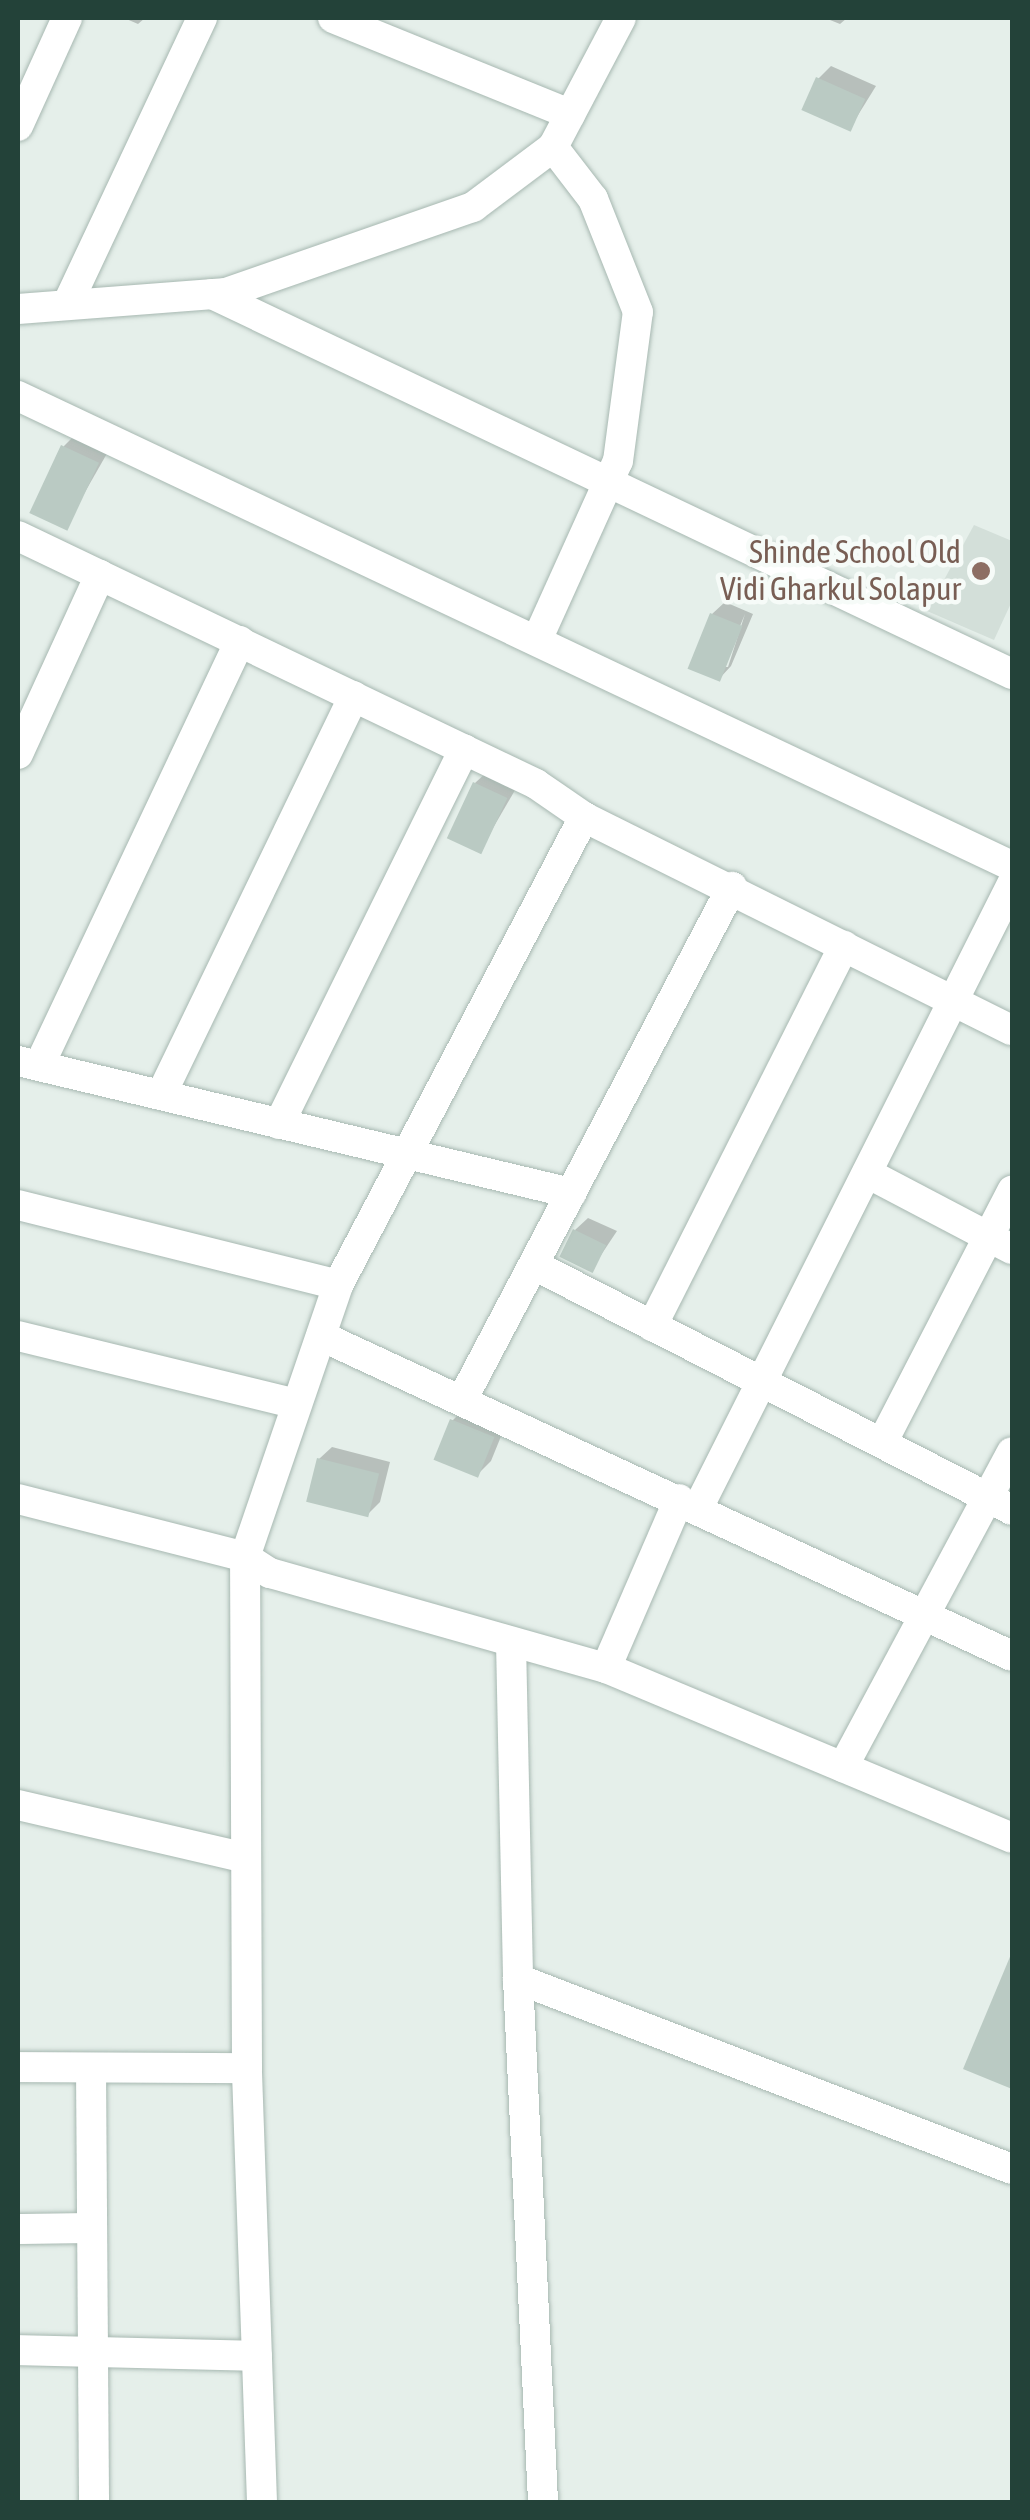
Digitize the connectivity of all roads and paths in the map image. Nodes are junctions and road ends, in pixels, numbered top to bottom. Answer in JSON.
{"nodes":[{"id":1,"x":68,"y":18,"type":"edge"},
{"id":2,"x":202,"y":18,"type":"edge"},
{"id":3,"x":333,"y":18,"type":"edge"},
{"id":4,"x":621,"y":18,"type":"edge"},
{"id":5,"x":570,"y":114,"type":"junction"},
{"id":6,"x":18,"y":125,"type":"edge"},
{"id":7,"x":553,"y":147,"type":"junction"},
{"id":8,"x":212,"y":294,"type":"junction"},
{"id":9,"x":67,"y":305,"type":"junction"},
{"id":10,"x":18,"y":309,"type":"edge"},
{"id":11,"x":18,"y":396,"type":"edge"},
{"id":12,"x":608,"y":482,"type":"junction"},
{"id":13,"x":18,"y":536,"type":"edge"},
{"id":14,"x":100,"y":575,"type":"junction"},
{"id":15,"x":537,"y":640,"type":"junction"},
{"id":16,"x":240,"y":641,"type":"junction"},
{"id":17,"x":1012,"y":674,"type":"edge"},
{"id":18,"x":354,"y":696,"type":"junction"},
{"id":19,"x":464,"y":750,"type":"junction"},
{"id":20,"x":18,"y":754,"type":"edge"},
{"id":21,"x":584,"y":817,"type":"junction"},
{"id":22,"x":1012,"y":866,"type":"edge"},
{"id":23,"x":1012,"y":884,"type":"edge"},
{"id":24,"x":732,"y":887,"type":"junction"},
{"id":25,"x":844,"y":946,"type":"junction"},
{"id":26,"x":954,"y":1000,"type":"junction"},
{"id":27,"x":1012,"y":1030,"type":"edge"},
{"id":28,"x":28,"y":1063,"type":"edge"},
{"id":29,"x":161,"y":1096,"type":"junction"},
{"id":30,"x":280,"y":1124,"type":"junction"},
{"id":31,"x":408,"y":1155,"type":"junction"},
{"id":32,"x":867,"y":1173,"type":"junction"},
{"id":33,"x":1012,"y":1191,"type":"edge"},
{"id":34,"x":571,"y":1193,"type":"junction"},
{"id":35,"x":18,"y":1205,"type":"edge"},
{"id":36,"x":1001,"y":1243,"type":"edge"},
{"id":37,"x":534,"y":1265,"type":"junction"},
{"id":38,"x":338,"y":1285,"type":"junction"},
{"id":39,"x":652,"y":1326,"type":"junction"},
{"id":40,"x":18,"y":1336,"type":"edge"},
{"id":41,"x":321,"y":1336,"type":"junction"},
{"id":42,"x":762,"y":1382,"type":"junction"},
{"id":43,"x":462,"y":1400,"type":"junction"},
{"id":44,"x":298,"y":1404,"type":"junction"},
{"id":45,"x":882,"y":1444,"type":"junction"},
{"id":46,"x":1012,"y":1452,"type":"edge"},
{"id":47,"x":18,"y":1499,"type":"edge"},
{"id":48,"x":689,"y":1504,"type":"junction"},
{"id":49,"x":1000,"y":1504,"type":"edge"},
{"id":50,"x":245,"y":1557,"type":"junction"},
{"id":51,"x":926,"y":1615,"type":"junction"},
{"id":52,"x":511,"y":1642,"type":"junction"},
{"id":53,"x":1012,"y":1656,"type":"edge"},
{"id":54,"x":606,"y":1668,"type":"junction"},
{"id":55,"x":843,"y":1767,"type":"junction"},
{"id":56,"x":18,"y":1805,"type":"edge"},
{"id":57,"x":1012,"y":1838,"type":"edge"},
{"id":58,"x":245,"y":1858,"type":"junction"},
{"id":59,"x":518,"y":1980,"type":"junction"},
{"id":60,"x":18,"y":2068,"type":"edge"},
{"id":61,"x":91,"y":2068,"type":"junction"},
{"id":62,"x":247,"y":2068,"type":"junction"},
{"id":63,"x":1012,"y":2169,"type":"edge"},
{"id":64,"x":92,"y":2228,"type":"junction"},
{"id":65,"x":18,"y":2229,"type":"edge"},
{"id":66,"x":18,"y":2350,"type":"edge"},
{"id":67,"x":93,"y":2351,"type":"junction"},
{"id":68,"x":257,"y":2356,"type":"junction"},
{"id":69,"x":94,"y":2502,"type":"edge"},
{"id":70,"x":262,"y":2502,"type":"edge"},
{"id":71,"x":543,"y":2502,"type":"edge"}],
"edges":[{"from":1,"to":6,"type":"street"},
{"from":2,"to":9,"type":"street"},
{"from":3,"to":5,"type":"street"},
{"from":4,"to":5,"type":"street"},
{"from":5,"to":7,"type":"street"},
{"from":7,"to":8,"type":"street"},
{"from":7,"to":12,"type":"street"},
{"from":8,"to":9,"type":"street"},
{"from":8,"to":12,"type":"street"},
{"from":9,"to":10,"type":"street"},
{"from":11,"to":15,"type":"street"},
{"from":12,"to":15,"type":"street"},
{"from":12,"to":17,"type":"street"},
{"from":13,"to":14,"type":"street"},
{"from":14,"to":16,"type":"street"},
{"from":14,"to":20,"type":"street"},
{"from":15,"to":22,"type":"street"},
{"from":16,"to":18,"type":"street"},
{"from":16,"to":28,"type":"street"},
{"from":18,"to":19,"type":"street"},
{"from":18,"to":29,"type":"street"},
{"from":19,"to":21,"type":"street"},
{"from":19,"to":30,"type":"street"},
{"from":21,"to":24,"type":"street"},
{"from":21,"to":31,"type":"street"},
{"from":23,"to":26,"type":"street"},
{"from":24,"to":25,"type":"street"},
{"from":24,"to":34,"type":"street"},
{"from":25,"to":26,"type":"street"},
{"from":25,"to":39,"type":"street"},
{"from":26,"to":27,"type":"street"},
{"from":26,"to":32,"type":"street"},
{"from":28,"to":29,"type":"street"},
{"from":29,"to":30,"type":"street"},
{"from":30,"to":31,"type":"street"},
{"from":31,"to":34,"type":"street"},
{"from":31,"to":38,"type":"street"},
{"from":32,"to":36,"type":"street"},
{"from":32,"to":42,"type":"street"},
{"from":33,"to":36,"type":"street"},
{"from":34,"to":37,"type":"street"},
{"from":35,"to":38,"type":"street"},
{"from":36,"to":45,"type":"street"},
{"from":37,"to":39,"type":"street"},
{"from":37,"to":43,"type":"street"},
{"from":38,"to":41,"type":"street"},
{"from":39,"to":42,"type":"street"},
{"from":40,"to":44,"type":"street"},
{"from":41,"to":43,"type":"street"},
{"from":41,"to":44,"type":"street"},
{"from":42,"to":45,"type":"street"},
{"from":42,"to":48,"type":"street"},
{"from":43,"to":48,"type":"street"},
{"from":44,"to":50,"type":"street"},
{"from":45,"to":49,"type":"street"},
{"from":46,"to":49,"type":"street"},
{"from":47,"to":50,"type":"street"},
{"from":48,"to":51,"type":"street"},
{"from":48,"to":54,"type":"street"},
{"from":49,"to":51,"type":"street"},
{"from":50,"to":52,"type":"street"},
{"from":50,"to":58,"type":"street"},
{"from":51,"to":53,"type":"street"},
{"from":51,"to":55,"type":"street"},
{"from":52,"to":54,"type":"street"},
{"from":52,"to":59,"type":"street"},
{"from":54,"to":55,"type":"street"},
{"from":55,"to":57,"type":"street"},
{"from":56,"to":58,"type":"street"},
{"from":58,"to":62,"type":"street"},
{"from":59,"to":63,"type":"street"},
{"from":59,"to":71,"type":"street"},
{"from":60,"to":61,"type":"street"},
{"from":61,"to":62,"type":"street"},
{"from":61,"to":64,"type":"street"},
{"from":62,"to":68,"type":"street"},
{"from":64,"to":65,"type":"street"},
{"from":64,"to":67,"type":"street"},
{"from":66,"to":67,"type":"street"},
{"from":67,"to":68,"type":"street"},
{"from":67,"to":69,"type":"street"},
{"from":68,"to":70,"type":"street"}]}
